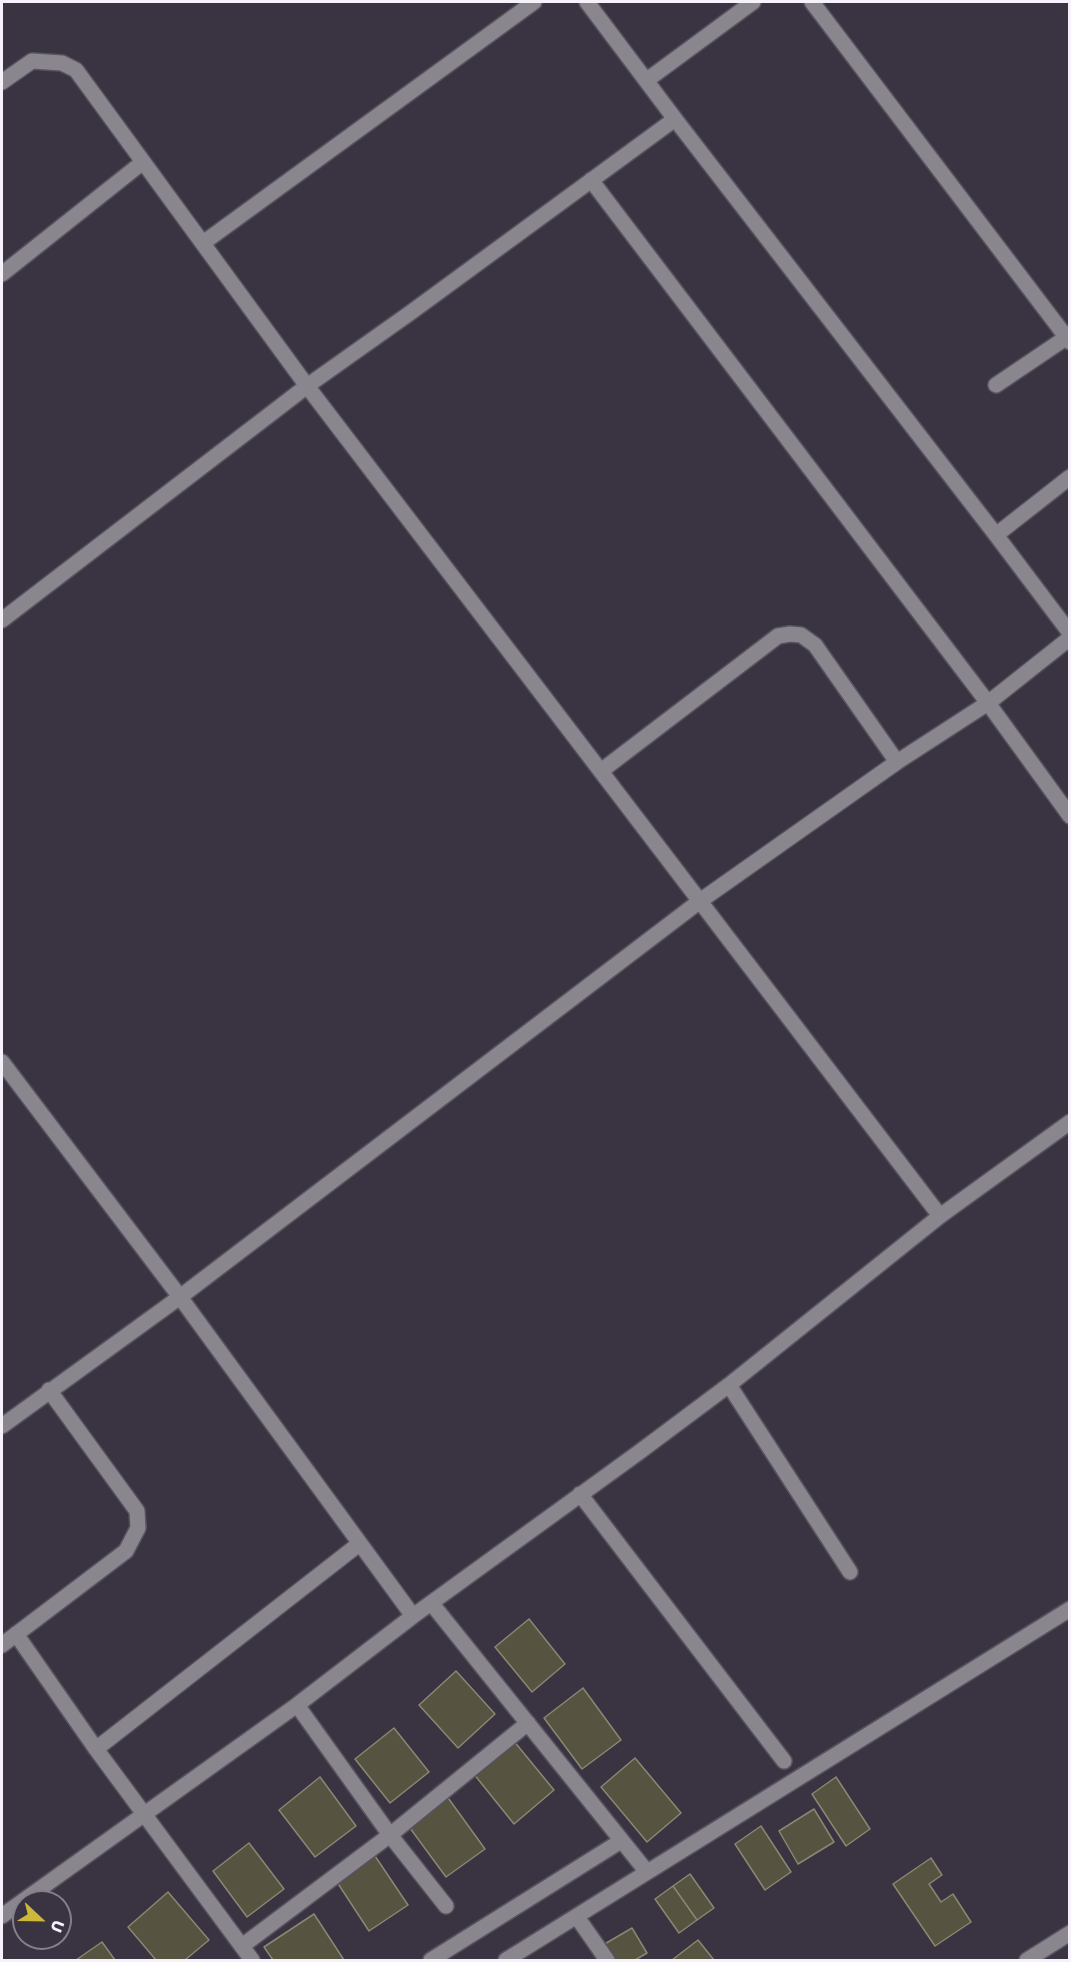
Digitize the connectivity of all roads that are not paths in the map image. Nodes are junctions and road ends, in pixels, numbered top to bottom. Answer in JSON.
{"nodes":[{"id":1,"x":534,"y":2,"type":"edge"},
{"id":2,"x":588,"y":2,"type":"edge"},
{"id":3,"x":753,"y":2,"type":"edge"},
{"id":4,"x":812,"y":2,"type":"edge"},
{"id":5,"x":646,"y":80,"type":"junction"},
{"id":6,"x":2,"y":82,"type":"edge"},
{"id":7,"x":675,"y":119,"type":"junction"},
{"id":8,"x":143,"y":162,"type":"junction"},
{"id":9,"x":591,"y":180,"type":"junction"},
{"id":10,"x":203,"y":243,"type":"junction"},
{"id":11,"x":2,"y":274,"type":"edge"},
{"id":12,"x":1068,"y":338,"type":"edge"},
{"id":13,"x":996,"y":385,"type":"dead end"},
{"id":14,"x":307,"y":386,"type":"junction"},
{"id":15,"x":1070,"y":477,"type":"edge"},
{"id":16,"x":996,"y":535,"type":"junction"},
{"id":17,"x":2,"y":620,"type":"edge"},
{"id":18,"x":1070,"y":633,"type":"edge"},
{"id":19,"x":1070,"y":638,"type":"edge"},
{"id":20,"x":988,"y":703,"type":"junction"},
{"id":21,"x":897,"y":762,"type":"junction"},
{"id":22,"x":601,"y":771,"type":"junction"},
{"id":23,"x":1070,"y":816,"type":"edge"},
{"id":24,"x":700,"y":901,"type":"junction"},
{"id":25,"x":2,"y":1062,"type":"edge"},
{"id":26,"x":1070,"y":1122,"type":"edge"},
{"id":27,"x":940,"y":1216,"type":"junction"},
{"id":28,"x":180,"y":1297,"type":"junction"},
{"id":29,"x":729,"y":1385,"type":"junction"},
{"id":30,"x":49,"y":1390,"type":"junction"},
{"id":31,"x":2,"y":1426,"type":"edge"},
{"id":32,"x":580,"y":1494,"type":"junction"},
{"id":33,"x":359,"y":1544,"type":"junction"},
{"id":34,"x":850,"y":1572,"type":"dead end"},
{"id":35,"x":432,"y":1604,"type":"junction"},
{"id":36,"x":1070,"y":1609,"type":"edge"},
{"id":37,"x":413,"y":1616,"type":"junction"},
{"id":38,"x":16,"y":1634,"type":"junction"},
{"id":39,"x":2,"y":1645,"type":"edge"},
{"id":40,"x":297,"y":1705,"type":"junction"},
{"id":41,"x":528,"y":1723,"type":"junction"},
{"id":42,"x":96,"y":1749,"type":"junction"},
{"id":43,"x":784,"y":1761,"type":"dead end"},
{"id":44,"x":144,"y":1813,"type":"junction"},
{"id":45,"x":390,"y":1835,"type":"junction"},
{"id":46,"x":621,"y":1840,"type":"junction"},
{"id":47,"x":647,"y":1872,"type":"junction"},
{"id":48,"x":446,"y":1906,"type":"dead end"},
{"id":49,"x":2,"y":1916,"type":"edge"},
{"id":50,"x":577,"y":1917,"type":"junction"},
{"id":51,"x":1070,"y":1933,"type":"edge"},
{"id":52,"x":242,"y":1946,"type":"junction"},
{"id":53,"x":252,"y":1960,"type":"edge"},
{"id":54,"x":431,"y":1960,"type":"edge"},
{"id":55,"x":506,"y":1960,"type":"edge"},
{"id":56,"x":607,"y":1960,"type":"edge"},
{"id":57,"x":1027,"y":1960,"type":"edge"}],
"edges":[{"from":1,"to":10,"type":"street"},
{"from":2,"to":5,"type":"street"},
{"from":3,"to":5,"type":"street"},
{"from":4,"to":12,"type":"street"},
{"from":5,"to":7,"type":"street"},
{"from":6,"to":8,"type":"street"},
{"from":7,"to":9,"type":"street"},
{"from":7,"to":16,"type":"street"},
{"from":8,"to":10,"type":"street"},
{"from":8,"to":11,"type":"street"},
{"from":9,"to":14,"type":"street"},
{"from":9,"to":20,"type":"street"},
{"from":10,"to":14,"type":"street"},
{"from":12,"to":13,"type":"street"},
{"from":14,"to":17,"type":"street"},
{"from":14,"to":22,"type":"street"},
{"from":15,"to":16,"type":"street"},
{"from":16,"to":18,"type":"street"},
{"from":19,"to":20,"type":"street"},
{"from":20,"to":21,"type":"street"},
{"from":20,"to":23,"type":"street"},
{"from":21,"to":22,"type":"street"},
{"from":21,"to":24,"type":"street"},
{"from":22,"to":24,"type":"street"},
{"from":24,"to":27,"type":"street"},
{"from":24,"to":28,"type":"street"},
{"from":25,"to":28,"type":"street"},
{"from":26,"to":27,"type":"street"},
{"from":27,"to":29,"type":"street"},
{"from":28,"to":30,"type":"street"},
{"from":28,"to":33,"type":"street"},
{"from":29,"to":32,"type":"street"},
{"from":29,"to":34,"type":"street"},
{"from":30,"to":31,"type":"street"},
{"from":30,"to":38,"type":"street"},
{"from":32,"to":35,"type":"street"},
{"from":32,"to":43,"type":"street"},
{"from":33,"to":37,"type":"street"},
{"from":33,"to":42,"type":"street"},
{"from":35,"to":37,"type":"street"},
{"from":35,"to":41,"type":"street"},
{"from":36,"to":47,"type":"street"},
{"from":37,"to":40,"type":"street"},
{"from":38,"to":39,"type":"street"},
{"from":38,"to":42,"type":"street"},
{"from":40,"to":44,"type":"street"},
{"from":40,"to":45,"type":"street"},
{"from":41,"to":45,"type":"street"},
{"from":41,"to":46,"type":"street"},
{"from":42,"to":44,"type":"street"},
{"from":44,"to":49,"type":"street"},
{"from":44,"to":52,"type":"street"},
{"from":45,"to":48,"type":"street"},
{"from":45,"to":52,"type":"street"},
{"from":46,"to":47,"type":"street"},
{"from":46,"to":54,"type":"street"},
{"from":47,"to":50,"type":"street"},
{"from":50,"to":55,"type":"street"},
{"from":50,"to":56,"type":"street"},
{"from":51,"to":57,"type":"street"},
{"from":52,"to":53,"type":"street"}]}
